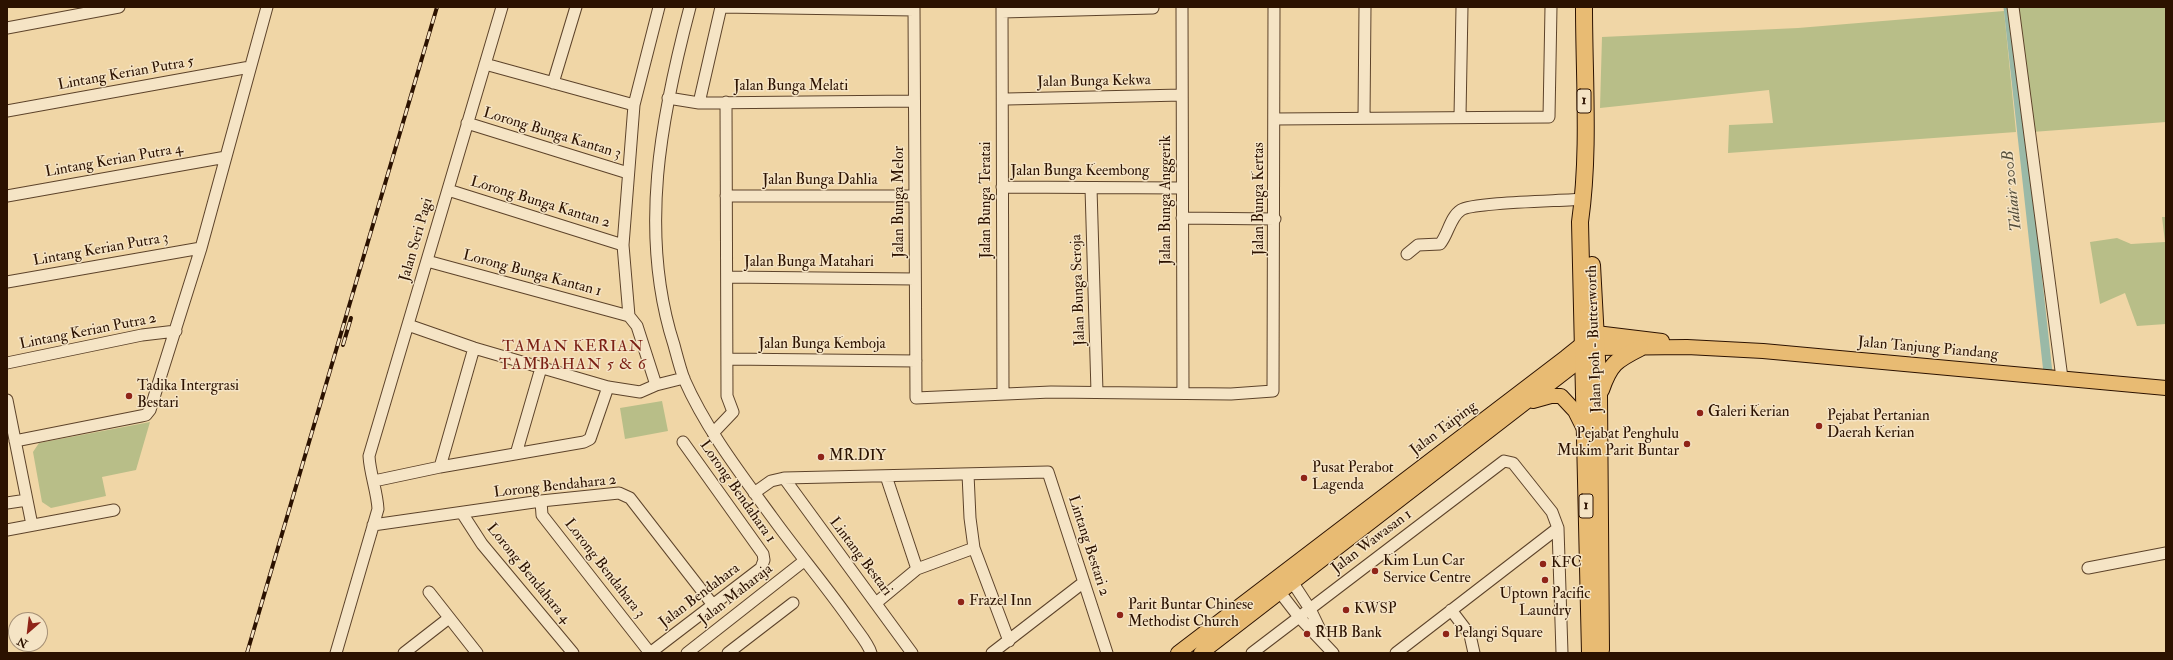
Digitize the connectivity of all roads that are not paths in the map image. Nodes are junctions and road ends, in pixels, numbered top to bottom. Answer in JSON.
{"nodes":[{"id":1,"x":119,"y":7,"type":"edge"},
{"id":2,"x":267,"y":7,"type":"edge"},
{"id":3,"x":502,"y":7,"type":"edge"},
{"id":4,"x":576,"y":7,"type":"edge"},
{"id":5,"x":659,"y":7,"type":"edge"},
{"id":6,"x":690,"y":7,"type":"edge"},
{"id":7,"x":721,"y":7,"type":"edge"},
{"id":8,"x":1182,"y":7,"type":"edge"},
{"id":9,"x":1274,"y":7,"type":"edge"},
{"id":10,"x":1365,"y":7,"type":"edge"},
{"id":11,"x":1462,"y":7,"type":"edge"},
{"id":12,"x":1551,"y":7,"type":"edge"},
{"id":13,"x":1584,"y":7,"type":"edge"},
{"id":14,"x":2013,"y":7,"type":"edge"},
{"id":15,"x":1153,"y":8,"type":"edge"},
{"id":16,"x":914,"y":9,"type":"edge"},
{"id":17,"x":1002,"y":10,"type":"edge"},
{"id":18,"x":7,"y":28,"type":"edge"},
{"id":19,"x":485,"y":64,"type":"junction"},
{"id":20,"x":250,"y":68,"type":"junction"},
{"id":21,"x":553,"y":83,"type":"junction"},
{"id":22,"x":1182,"y":95,"type":"junction"},
{"id":23,"x":668,"y":98,"type":"junction"},
{"id":24,"x":1007,"y":99,"type":"dead end"},
{"id":25,"x":914,"y":101,"type":"junction"},
{"id":26,"x":726,"y":102,"type":"junction"},
{"id":27,"x":699,"y":103,"type":"junction"},
{"id":28,"x":634,"y":105,"type":"junction"},
{"id":29,"x":7,"y":111,"type":"edge"},
{"id":30,"x":1460,"y":116,"type":"junction"},
{"id":31,"x":1364,"y":118,"type":"junction"},
{"id":32,"x":1275,"y":119,"type":"junction"},
{"id":33,"x":467,"y":123,"type":"junction"},
{"id":34,"x":226,"y":156,"type":"junction"},
{"id":35,"x":628,"y":173,"type":"junction"},
{"id":36,"x":1002,"y":187,"type":"junction"},
{"id":37,"x":1091,"y":188,"type":"junction"},
{"id":38,"x":1182,"y":188,"type":"junction"},
{"id":39,"x":448,"y":190,"type":"junction"},
{"id":40,"x":7,"y":196,"type":"edge"},
{"id":41,"x":726,"y":196,"type":"junction"},
{"id":42,"x":915,"y":196,"type":"junction"},
{"id":43,"x":1584,"y":197,"type":"junction"},
{"id":44,"x":1182,"y":218,"type":"junction"},
{"id":45,"x":1275,"y":219,"type":"junction"},
{"id":46,"x":623,"y":245,"type":"junction"},
{"id":47,"x":200,"y":248,"type":"junction"},
{"id":48,"x":1407,"y":254,"type":"dead end"},
{"id":49,"x":427,"y":261,"type":"junction"},
{"id":50,"x":727,"y":277,"type":"junction"},
{"id":51,"x":915,"y":279,"type":"junction"},
{"id":52,"x":7,"y":282,"type":"edge"},
{"id":53,"x":629,"y":316,"type":"junction"},
{"id":54,"x":408,"y":325,"type":"junction"},
{"id":55,"x":176,"y":331,"type":"junction"},
{"id":56,"x":1592,"y":341,"type":"junction"},
{"id":57,"x":1687,"y":347,"type":"junction"},
{"id":58,"x":474,"y":348,"type":"junction"},
{"id":59,"x":1640,"y":348,"type":"junction"},
{"id":60,"x":1584,"y":358,"type":"junction"},
{"id":61,"x":727,"y":359,"type":"junction"},
{"id":62,"x":916,"y":361,"type":"junction"},
{"id":63,"x":7,"y":363,"type":"edge"},
{"id":64,"x":541,"y":368,"type":"junction"},
{"id":65,"x":684,"y":378,"type":"junction"},
{"id":66,"x":2062,"y":378,"type":"junction"},
{"id":67,"x":656,"y":385,"type":"junction"},
{"id":68,"x":608,"y":387,"type":"junction"},
{"id":69,"x":2166,"y":388,"type":"edge"},
{"id":70,"x":1097,"y":392,"type":"junction"},
{"id":71,"x":1183,"y":393,"type":"junction"},
{"id":72,"x":1003,"y":394,"type":"junction"},
{"id":73,"x":1599,"y":396,"type":"junction"},
{"id":74,"x":1524,"y":404,"type":"junction"},
{"id":75,"x":8,"y":406,"type":"edge"},
{"id":76,"x":1584,"y":429,"type":"junction"},
{"id":77,"x":713,"y":433,"type":"junction"},
{"id":78,"x":15,"y":441,"type":"junction"},
{"id":79,"x":683,"y":442,"type":"dead end"},
{"id":80,"x":516,"y":454,"type":"junction"},
{"id":81,"x":440,"y":467,"type":"junction"},
{"id":82,"x":968,"y":474,"type":"junction"},
{"id":83,"x":886,"y":476,"type":"junction"},
{"id":84,"x":784,"y":478,"type":"junction"},
{"id":85,"x":374,"y":481,"type":"junction"},
{"id":86,"x":754,"y":493,"type":"junction"},
{"id":87,"x":27,"y":500,"type":"junction"},
{"id":88,"x":541,"y":501,"type":"junction"},
{"id":89,"x":7,"y":503,"type":"edge"},
{"id":90,"x":114,"y":510,"type":"dead end"},
{"id":91,"x":462,"y":513,"type":"junction"},
{"id":92,"x":32,"y":525,"type":"junction"},
{"id":93,"x":373,"y":525,"type":"junction"},
{"id":94,"x":1558,"y":528,"type":"junction"},
{"id":95,"x":7,"y":530,"type":"edge"},
{"id":96,"x":974,"y":548,"type":"junction"},
{"id":97,"x":2166,"y":553,"type":"edge"},
{"id":98,"x":764,"y":560,"type":"joint"},
{"id":99,"x":804,"y":561,"type":"junction"},
{"id":100,"x":2088,"y":568,"type":"dead end"},
{"id":101,"x":918,"y":569,"type":"junction"},
{"id":102,"x":1289,"y":577,"type":"junction"},
{"id":103,"x":1084,"y":582,"type":"junction"},
{"id":104,"x":1276,"y":587,"type":"junction"},
{"id":105,"x":429,"y":592,"type":"dead end"},
{"id":106,"x":793,"y":603,"type":"dead end"},
{"id":107,"x":876,"y":603,"type":"junction"},
{"id":108,"x":713,"y":605,"type":"junction"},
{"id":109,"x":1310,"y":609,"type":"junction"},
{"id":110,"x":1451,"y":610,"type":"junction"},
{"id":111,"x":1299,"y":617,"type":"junction"},
{"id":112,"x":449,"y":618,"type":"junction"},
{"id":113,"x":1009,"y":641,"type":"junction"},
{"id":114,"x":1331,"y":650,"type":"edge"},
{"id":115,"x":871,"y":652,"type":"edge"},
{"id":116,"x":336,"y":653,"type":"edge"},
{"id":117,"x":404,"y":653,"type":"edge"},
{"id":118,"x":477,"y":653,"type":"edge"},
{"id":119,"x":573,"y":653,"type":"edge"},
{"id":120,"x":650,"y":653,"type":"edge"},
{"id":121,"x":687,"y":653,"type":"edge"},
{"id":122,"x":728,"y":653,"type":"edge"},
{"id":123,"x":912,"y":653,"type":"edge"},
{"id":124,"x":992,"y":653,"type":"edge"},
{"id":125,"x":1107,"y":653,"type":"edge"},
{"id":126,"x":1178,"y":653,"type":"edge"},
{"id":127,"x":1201,"y":653,"type":"edge"},
{"id":128,"x":1252,"y":653,"type":"edge"},
{"id":129,"x":1396,"y":653,"type":"edge"},
{"id":130,"x":1474,"y":653,"type":"edge"},
{"id":131,"x":1562,"y":653,"type":"edge"},
{"id":132,"x":1590,"y":653,"type":"edge"},
{"id":133,"x":1601,"y":653,"type":"edge"}],
"edges":[{"from":1,"to":18,"type":"street"},
{"from":2,"to":20,"type":"street"},
{"from":3,"to":19,"type":"street","name":"Jalan Seri Pagi"},
{"from":4,"to":21,"type":"street"},
{"from":5,"to":28,"type":"street"},
{"from":6,"to":23,"type":"street"},
{"from":7,"to":16,"type":"street"},
{"from":7,"to":27,"type":"street"},
{"from":8,"to":22,"type":"street","name":"Jalan Bunga Anggerik"},
{"from":9,"to":32,"type":"street","name":"Jalan Bunga Kertas"},
{"from":10,"to":31,"type":"street"},
{"from":11,"to":30,"type":"street"},
{"from":12,"to":30,"type":"street"},
{"from":13,"to":43,"type":"highway","name":"Jalan Ipoh - Butterworth","number":"1"},
{"from":14,"to":66,"type":"street"},
{"from":15,"to":17,"type":"street"},
{"from":16,"to":25,"type":"street","name":"Jalan Bunga Melor"},
{"from":17,"to":36,"type":"street","name":"Jalan Bunga Teratai"},
{"from":19,"to":21,"type":"street"},
{"from":19,"to":33,"type":"street","name":"Jalan Seri Pagi"},
{"from":20,"to":29,"type":"street","name":"Lintang Kerian Putra 5"},
{"from":20,"to":34,"type":"street"},
{"from":21,"to":28,"type":"street"},
{"from":22,"to":24,"type":"street","name":"Jalan Bunga Kekwa"},
{"from":22,"to":38,"type":"street","name":"Jalan Bunga Anggerik"},
{"from":23,"to":27,"type":"street","name":"Jalan Bunga Melati"},
{"from":23,"to":65,"type":"street"},
{"from":25,"to":26,"type":"street","name":"Jalan Bunga Melati"},
{"from":25,"to":42,"type":"street","name":"Jalan Bunga Melor"},
{"from":26,"to":27,"type":"street","name":"Jalan Bunga Melati"},
{"from":26,"to":41,"type":"street"},
{"from":28,"to":35,"type":"street"},
{"from":30,"to":31,"type":"street"},
{"from":31,"to":32,"type":"street"},
{"from":32,"to":45,"type":"street","name":"Jalan Bunga Kertas"},
{"from":33,"to":35,"type":"street","name":"Lorong Bunga Kantan 3"},
{"from":33,"to":39,"type":"street","name":"Jalan Seri Pagi"},
{"from":34,"to":40,"type":"street","name":"Lintang Kerian Putra 4"},
{"from":34,"to":47,"type":"street"},
{"from":35,"to":46,"type":"street"},
{"from":36,"to":37,"type":"street","name":"Jalan Bunga Keembong"},
{"from":36,"to":72,"type":"street","name":"Jalan Bunga Teratai"},
{"from":37,"to":38,"type":"street","name":"Jalan Bunga Keembong"},
{"from":37,"to":70,"type":"street","name":"Jalan Bunga Seroja"},
{"from":38,"to":44,"type":"street","name":"Jalan Bunga Anggerik"},
{"from":39,"to":46,"type":"street","name":"Lorong Bunga Kantan 2"},
{"from":39,"to":49,"type":"street","name":"Jalan Seri Pagi"},
{"from":41,"to":42,"type":"street","name":"Jalan Bunga Dahlia"},
{"from":41,"to":50,"type":"street"},
{"from":42,"to":51,"type":"street","name":"Jalan Bunga Melor"},
{"from":43,"to":48,"type":"street"},
{"from":43,"to":56,"type":"highway","name":"Jalan Ipoh - Butterworth","number":"1"},
{"from":44,"to":45,"type":"street"},
{"from":44,"to":71,"type":"street","name":"Jalan Bunga Anggerik"},
{"from":45,"to":71,"type":"street","name":"Jalan Bunga Kertas"},
{"from":46,"to":53,"type":"street"},
{"from":47,"to":52,"type":"street","name":"Lintang Kerian Putra 3"},
{"from":47,"to":55,"type":"street"},
{"from":49,"to":53,"type":"street","name":"Lorong Bunga Kantan 1"},
{"from":49,"to":54,"type":"street","name":"Jalan Seri Pagi"},
{"from":50,"to":51,"type":"street","name":"Jalan Bunga Matahari"},
{"from":50,"to":61,"type":"street"},
{"from":51,"to":62,"type":"street","name":"Jalan Bunga Melor"},
{"from":53,"to":67,"type":"street"},
{"from":54,"to":58,"type":"street"},
{"from":54,"to":85,"type":"street","name":"Jalan Seri Pagi"},
{"from":55,"to":63,"type":"street","name":"Lintang Kerian Putra 2"},
{"from":55,"to":78,"type":"street"},
{"from":56,"to":57,"type":"main road","name":"Jalan Tanjung Piandang"},
{"from":56,"to":59,"type":"main road","name":"Jalan Tanjung Piandang"},
{"from":56,"to":60,"type":"highway","name":"Jalan Ipoh - Butterworth","number":"1"},
{"from":56,"to":73,"type":"highway","name":"Jalan Ipoh - Butterworth","number":"1"},
{"from":56,"to":102,"type":"main road","name":"Jalan Taiping"},
{"from":57,"to":59,"type":"main road","name":"Jalan Tanjung Piandang"},
{"from":57,"to":66,"type":"main road","name":"Jalan Tanjung Piandang"},
{"from":58,"to":64,"type":"street"},
{"from":58,"to":81,"type":"street"},
{"from":59,"to":73,"type":"highway"},
{"from":60,"to":74,"type":"main road","name":"Jalan Taiping"},
{"from":60,"to":76,"type":"highway","name":"Jalan Ipoh - Butterworth","number":"1"},
{"from":61,"to":62,"type":"street","name":"Jalan Bunga Kemboja"},
{"from":61,"to":77,"type":"street"},
{"from":62,"to":72,"type":"street","name":"Jalan Bunga Melor"},
{"from":64,"to":68,"type":"street"},
{"from":64,"to":80,"type":"street"},
{"from":65,"to":67,"type":"street"},
{"from":65,"to":77,"type":"street"},
{"from":66,"to":69,"type":"main road","name":"Jalan Tanjung Piandang"},
{"from":67,"to":68,"type":"street"},
{"from":68,"to":80,"type":"street"},
{"from":70,"to":71,"type":"street"},
{"from":70,"to":72,"type":"street"},
{"from":73,"to":133,"type":"highway","name":"Jalan Ipoh - Butterworth","number":"1"},
{"from":74,"to":76,"type":"main road"},
{"from":74,"to":102,"type":"main road","name":"Jalan Taiping"},
{"from":75,"to":78,"type":"street"},
{"from":76,"to":132,"type":"highway","name":"Jalan Ipoh - Butterworth","number":"1"},
{"from":77,"to":86,"type":"street"},
{"from":78,"to":87,"type":"street"},
{"from":79,"to":98,"type":"street","name":"Lorong Bendahara 1"},
{"from":80,"to":81,"type":"street"},
{"from":81,"to":85,"type":"street"},
{"from":82,"to":83,"type":"street"},
{"from":82,"to":96,"type":"street"},
{"from":82,"to":103,"type":"street","name":"Lintang Bestari 2"},
{"from":83,"to":84,"type":"street"},
{"from":83,"to":101,"type":"street"},
{"from":84,"to":86,"type":"street"},
{"from":84,"to":107,"type":"street","name":"Lintang Bestari"},
{"from":85,"to":93,"type":"street","name":"Jalan Seri Pagi"},
{"from":86,"to":99,"type":"street"},
{"from":87,"to":89,"type":"street"},
{"from":87,"to":92,"type":"street"},
{"from":88,"to":91,"type":"street","name":"Lorong Bendahara 2"},
{"from":88,"to":108,"type":"street","name":"Lorong Bendahara 2"},
{"from":88,"to":120,"type":"street","name":"Lorong Bendahara 3"},
{"from":90,"to":92,"type":"street"},
{"from":91,"to":93,"type":"street","name":"Lorong Bendahara 2"},
{"from":91,"to":119,"type":"street","name":"Lorong Bendahara 4"},
{"from":92,"to":95,"type":"street"},
{"from":93,"to":116,"type":"street","name":"Jalan Seri Pagi"},
{"from":94,"to":109,"type":"street","name":"Jalan Wawasan 1"},
{"from":94,"to":110,"type":"street"},
{"from":94,"to":131,"type":"street"},
{"from":96,"to":101,"type":"street"},
{"from":96,"to":113,"type":"street"},
{"from":97,"to":100,"type":"street"},
{"from":98,"to":108,"type":"street","name":"Jalan Bendahara"},
{"from":99,"to":115,"type":"street"},
{"from":99,"to":121,"type":"street","name":"Jalan Maharaja"},
{"from":101,"to":107,"type":"street"},
{"from":102,"to":104,"type":"main road","name":"Jalan Taiping"},
{"from":102,"to":109,"type":"street"},
{"from":103,"to":113,"type":"street"},
{"from":103,"to":125,"type":"street","name":"Lintang Bestari 2"},
{"from":104,"to":111,"type":"street"},
{"from":104,"to":126,"type":"main road","name":"Jalan Taiping"},
{"from":104,"to":127,"type":"main road","name":"Jalan Taiping"},
{"from":105,"to":112,"type":"street"},
{"from":106,"to":122,"type":"street"},
{"from":107,"to":123,"type":"street","name":"Lintang Bestari"},
{"from":108,"to":120,"type":"street","name":"Jalan Bendahara"},
{"from":109,"to":111,"type":"street","name":"Jalan Wawasan 1"},
{"from":109,"to":114,"type":"street"},
{"from":110,"to":129,"type":"street"},
{"from":110,"to":130,"type":"street"},
{"from":111,"to":114,"type":"street"},
{"from":111,"to":128,"type":"street","name":"Jalan Wawasan 1"},
{"from":112,"to":117,"type":"street"},
{"from":112,"to":118,"type":"street"},
{"from":113,"to":124,"type":"street"}]}
